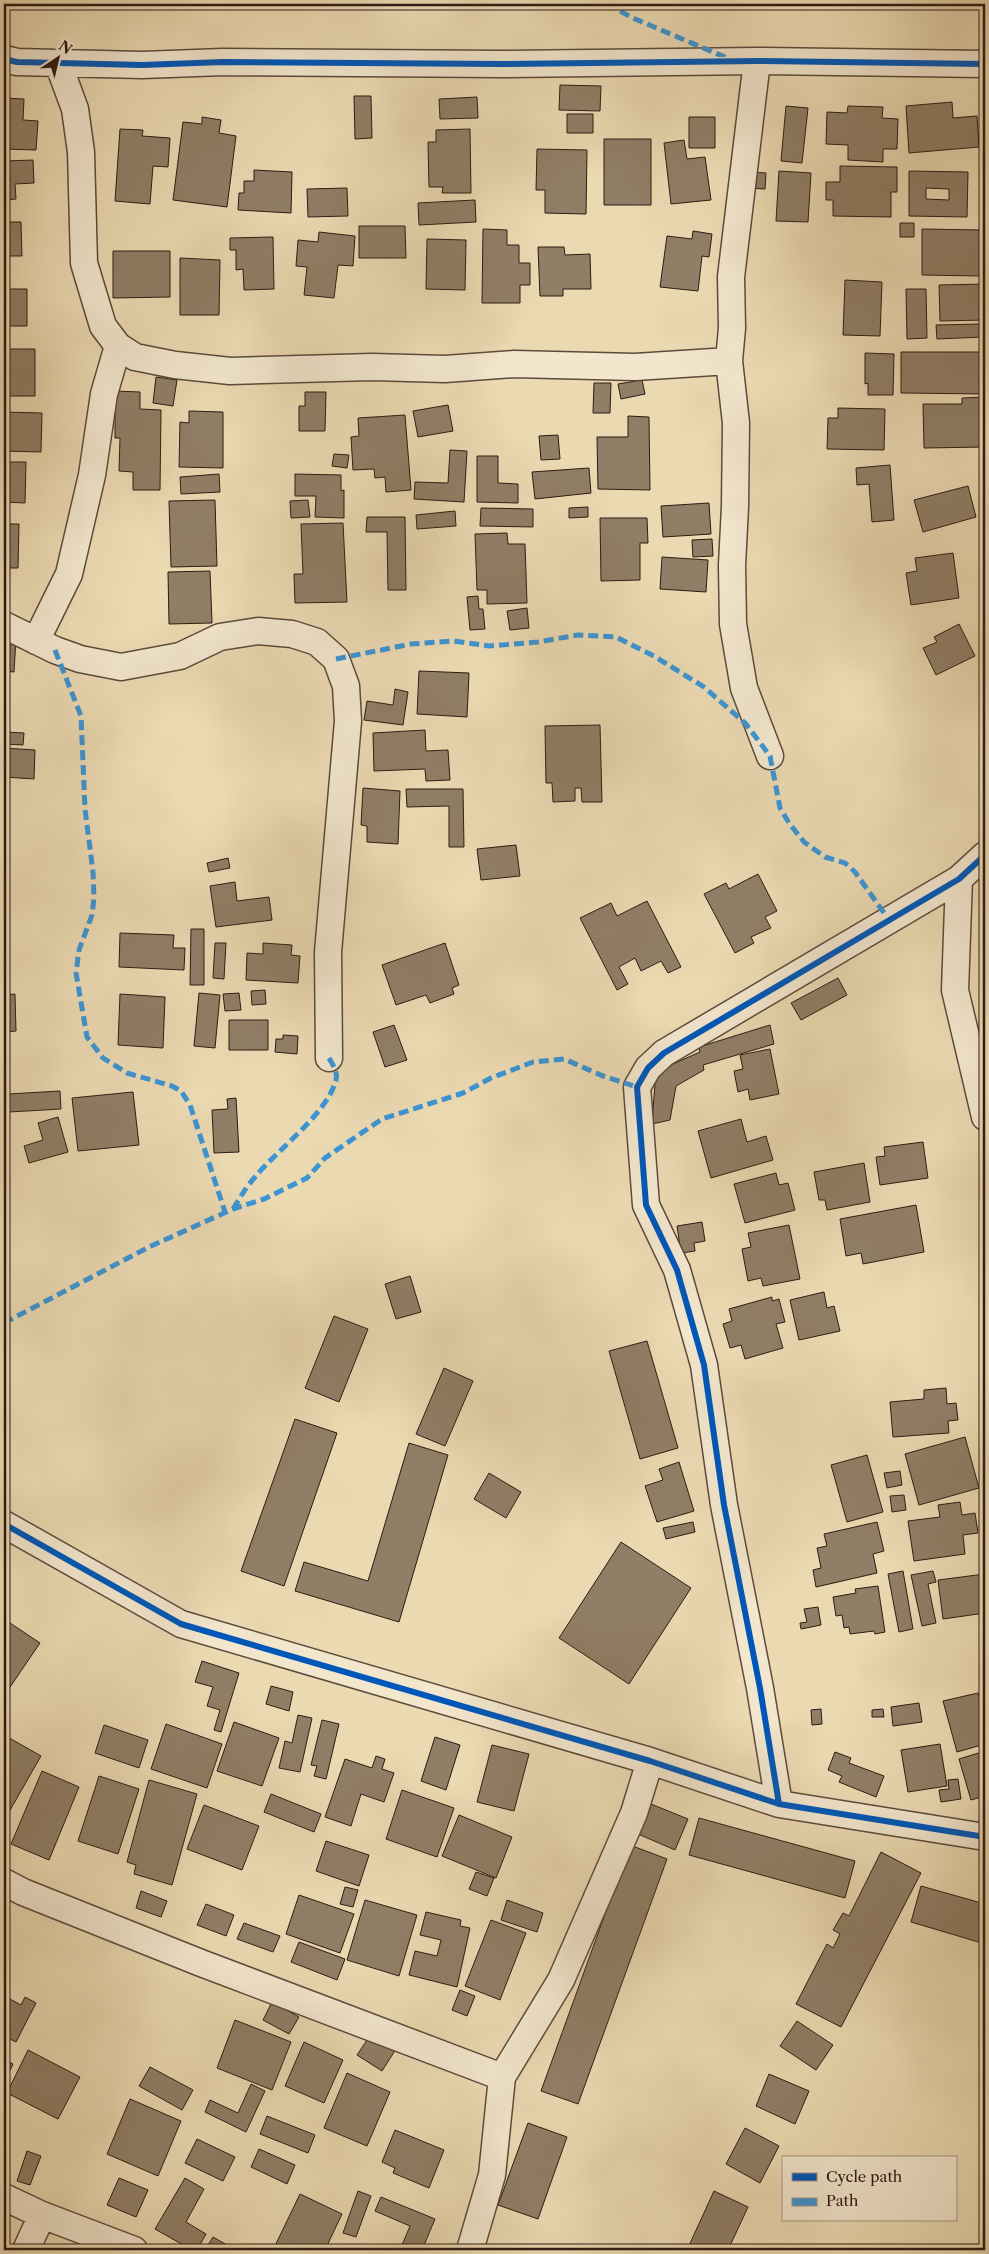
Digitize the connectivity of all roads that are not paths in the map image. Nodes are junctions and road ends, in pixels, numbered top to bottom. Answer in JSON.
{"nodes":[{"id":1,"x":4,"y":59,"type":"edge"},
{"id":2,"x":756,"y":61,"type":"junction"},
{"id":3,"x":58,"y":63,"type":"junction"},
{"id":4,"x":985,"y":64,"type":"edge"},
{"id":5,"x":118,"y":346,"type":"junction"},
{"id":6,"x":729,"y":361,"type":"junction"},
{"id":7,"x":4,"y":625,"type":"edge"},
{"id":8,"x":36,"y":641,"type":"junction"},
{"id":9,"x":770,"y":756,"type":"dead end"},
{"id":10,"x":985,"y":855,"type":"edge"},
{"id":11,"x":959,"y":879,"type":"junction"},
{"id":12,"x":977,"y":1045,"type":"edge"},
{"id":13,"x":329,"y":1058,"type":"dead end"},
{"id":14,"x":985,"y":1117,"type":"edge"},
{"id":15,"x":4,"y":1524,"type":"edge"},
{"id":16,"x":650,"y":1761,"type":"junction"},
{"id":17,"x":779,"y":1804,"type":"junction"},
{"id":18,"x":985,"y":1837,"type":"edge"},
{"id":19,"x":4,"y":1882,"type":"edge"},
{"id":20,"x":502,"y":2076,"type":"junction"},
{"id":21,"x":4,"y":2197,"type":"edge"},
{"id":22,"x":42,"y":2215,"type":"junction"},
{"id":23,"x":26,"y":2250,"type":"edge"},
{"id":24,"x":134,"y":2250,"type":"edge"},
{"id":25,"x":470,"y":2250,"type":"edge"}],
"edges":[{"from":1,"to":3,"type":"street"},
{"from":2,"to":3,"type":"street"},
{"from":2,"to":4,"type":"street"},
{"from":2,"to":6,"type":"street"},
{"from":3,"to":5,"type":"street"},
{"from":5,"to":6,"type":"street"},
{"from":5,"to":8,"type":"street"},
{"from":6,"to":9,"type":"street"},
{"from":7,"to":8,"type":"street"},
{"from":8,"to":13,"type":"street"},
{"from":10,"to":11,"type":"street"},
{"from":11,"to":12,"type":"street"},
{"from":11,"to":17,"type":"street"},
{"from":12,"to":14,"type":"street"},
{"from":15,"to":16,"type":"street"},
{"from":16,"to":17,"type":"street"},
{"from":16,"to":20,"type":"street"},
{"from":17,"to":18,"type":"street"},
{"from":19,"to":20,"type":"street"},
{"from":20,"to":25,"type":"street"},
{"from":21,"to":22,"type":"street"},
{"from":22,"to":23,"type":"street"},
{"from":22,"to":24,"type":"street"}]}
